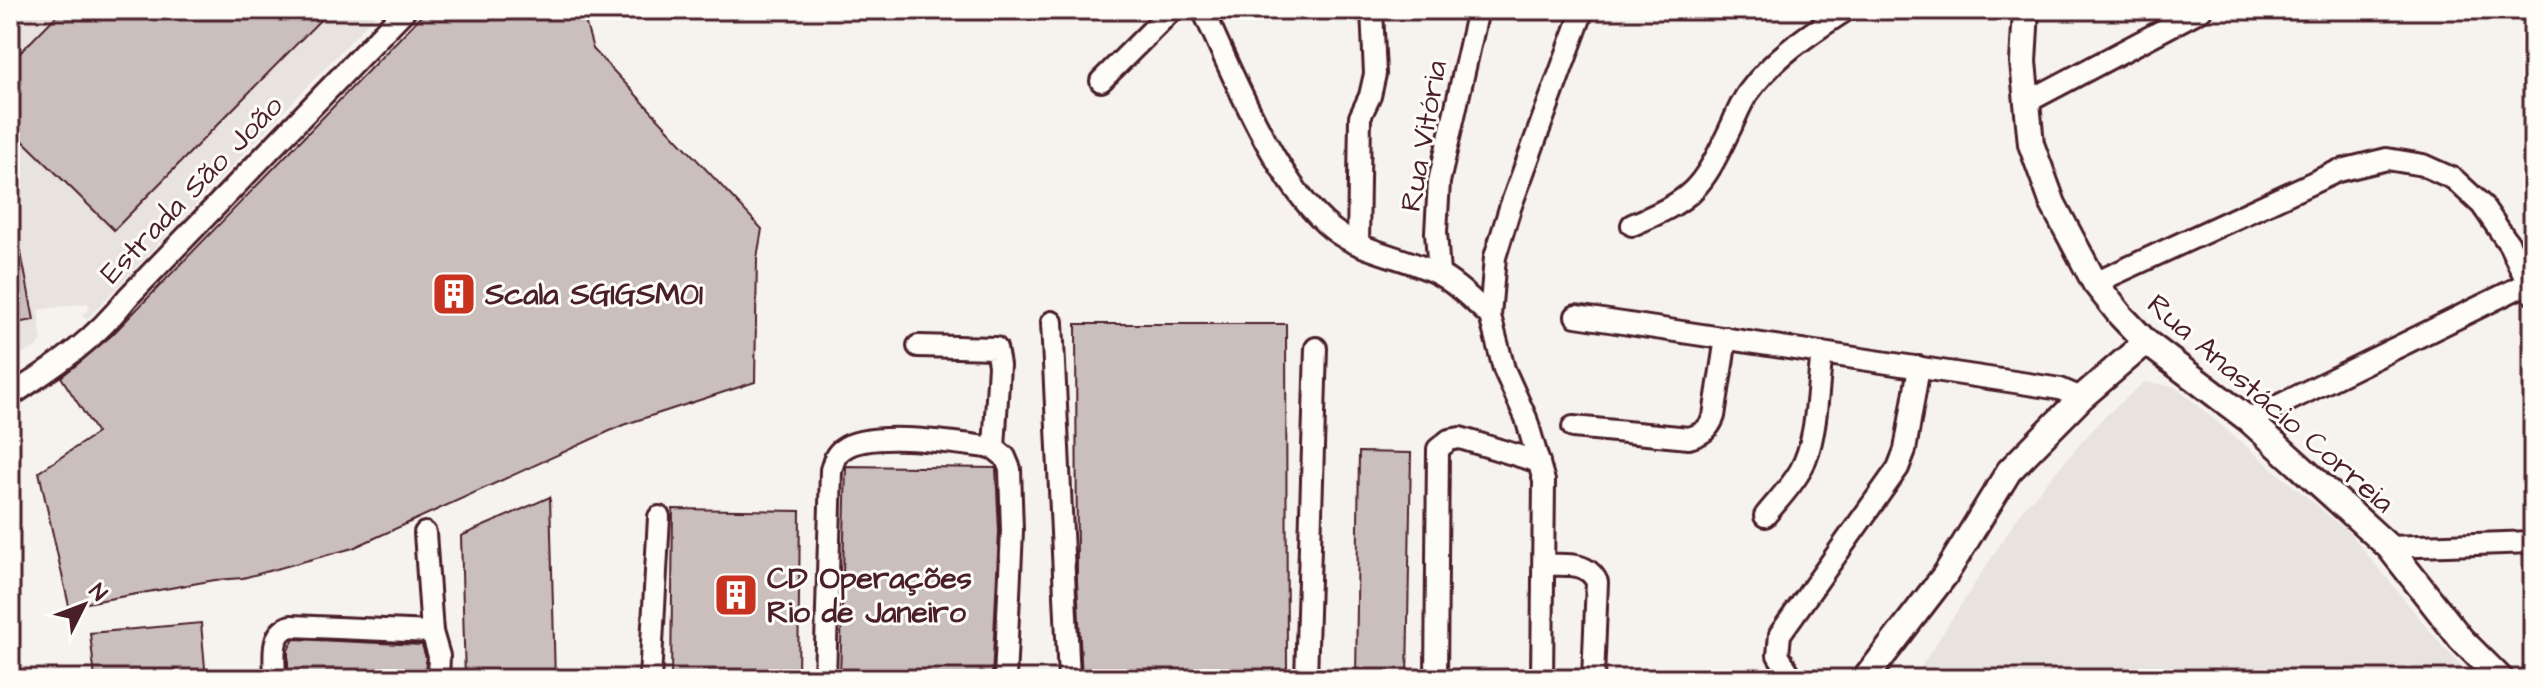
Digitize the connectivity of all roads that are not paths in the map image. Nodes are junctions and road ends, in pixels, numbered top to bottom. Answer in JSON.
{"nodes":[{"id":1,"x":405,"y":10,"type":"edge"},
{"id":2,"x":1172,"y":10,"type":"edge"},
{"id":3,"x":1203,"y":10,"type":"edge"},
{"id":4,"x":1372,"y":10,"type":"edge"},
{"id":5,"x":1478,"y":10,"type":"edge"},
{"id":6,"x":1583,"y":10,"type":"edge"},
{"id":7,"x":1846,"y":10,"type":"edge"},
{"id":8,"x":2026,"y":10,"type":"edge"},
{"id":9,"x":2201,"y":10,"type":"edge"},
{"id":10,"x":1101,"y":81,"type":"dead end"},
{"id":11,"x":2027,"y":102,"type":"junction"},
{"id":12,"x":1632,"y":225,"type":"dead end"},
{"id":13,"x":1358,"y":244,"type":"junction"},
{"id":14,"x":1439,"y":274,"type":"junction"},
{"id":15,"x":2095,"y":283,"type":"junction"},
{"id":16,"x":2531,"y":289,"type":"edge"},
{"id":17,"x":1490,"y":316,"type":"junction"},
{"id":18,"x":1576,"y":316,"type":"dead end"},
{"id":19,"x":1052,"y":322,"type":"dead end"},
{"id":20,"x":1726,"y":338,"type":"junction"},
{"id":21,"x":2146,"y":342,"type":"junction"},
{"id":22,"x":918,"y":346,"type":"dead end"},
{"id":23,"x":1316,"y":348,"type":"dead end"},
{"id":24,"x":1822,"y":353,"type":"junction"},
{"id":25,"x":1919,"y":367,"type":"junction"},
{"id":26,"x":10,"y":396,"type":"edge"},
{"id":27,"x":2081,"y":398,"type":"junction"},
{"id":28,"x":2249,"y":420,"type":"junction"},
{"id":29,"x":1573,"y":427,"type":"dead end"},
{"id":30,"x":994,"y":448,"type":"junction"},
{"id":31,"x":1539,"y":462,"type":"junction"},
{"id":32,"x":1765,"y":516,"type":"dead end"},
{"id":33,"x":659,"y":517,"type":"dead end"},
{"id":34,"x":425,"y":533,"type":"dead end"},
{"id":35,"x":2533,"y":542,"type":"edge"},
{"id":36,"x":2389,"y":547,"type":"junction"},
{"id":37,"x":1544,"y":565,"type":"junction"},
{"id":38,"x":432,"y":632,"type":"junction"},
{"id":39,"x":1789,"y":672,"type":"edge"},
{"id":40,"x":275,"y":679,"type":"edge"},
{"id":41,"x":438,"y":679,"type":"edge"},
{"id":42,"x":650,"y":679,"type":"edge"},
{"id":43,"x":825,"y":679,"type":"edge"},
{"id":44,"x":1005,"y":679,"type":"edge"},
{"id":45,"x":1069,"y":679,"type":"edge"},
{"id":46,"x":1306,"y":679,"type":"edge"},
{"id":47,"x":1436,"y":679,"type":"edge"},
{"id":48,"x":1542,"y":679,"type":"edge"},
{"id":49,"x":1593,"y":679,"type":"edge"},
{"id":50,"x":1813,"y":679,"type":"edge"},
{"id":51,"x":1865,"y":679,"type":"edge"},
{"id":52,"x":2501,"y":679,"type":"edge"}],
"edges":[{"from":1,"to":26,"type":"street","name":"Estrada São João"},
{"from":2,"to":10,"type":"street"},
{"from":3,"to":13,"type":"street"},
{"from":4,"to":13,"type":"street"},
{"from":5,"to":14,"type":"street","name":"Rua Vitória"},
{"from":6,"to":17,"type":"street"},
{"from":7,"to":12,"type":"street"},
{"from":8,"to":11,"type":"main road","name":"Rua Anastácio Correia"},
{"from":9,"to":11,"type":"street"},
{"from":11,"to":15,"type":"main road","name":"Rua Anastácio Correia"},
{"from":13,"to":14,"type":"street"},
{"from":14,"to":17,"type":"street"},
{"from":15,"to":16,"type":"street"},
{"from":15,"to":21,"type":"main road","name":"Rua Anastácio Correia"},
{"from":16,"to":28,"type":"street"},
{"from":17,"to":31,"type":"street"},
{"from":18,"to":20,"type":"street"},
{"from":19,"to":45,"type":"street"},
{"from":20,"to":24,"type":"street"},
{"from":20,"to":29,"type":"street"},
{"from":21,"to":27,"type":"main road"},
{"from":21,"to":28,"type":"main road","name":"Rua Anastácio Correia"},
{"from":22,"to":30,"type":"street"},
{"from":23,"to":46,"type":"street"},
{"from":24,"to":25,"type":"street"},
{"from":24,"to":32,"type":"street"},
{"from":25,"to":27,"type":"street"},
{"from":25,"to":39,"type":"street"},
{"from":27,"to":51,"type":"main road"},
{"from":28,"to":36,"type":"main road","name":"Rua Anastácio Correia"},
{"from":30,"to":43,"type":"street"},
{"from":30,"to":44,"type":"street"},
{"from":31,"to":37,"type":"street"},
{"from":31,"to":47,"type":"street"},
{"from":33,"to":42,"type":"street"},
{"from":34,"to":38,"type":"street"},
{"from":35,"to":36,"type":"street"},
{"from":36,"to":52,"type":"main road","name":"Rua Anastácio Correia"},
{"from":37,"to":48,"type":"street"},
{"from":37,"to":49,"type":"street"},
{"from":38,"to":40,"type":"street"},
{"from":38,"to":41,"type":"street"},
{"from":39,"to":50,"type":"street"}]}
